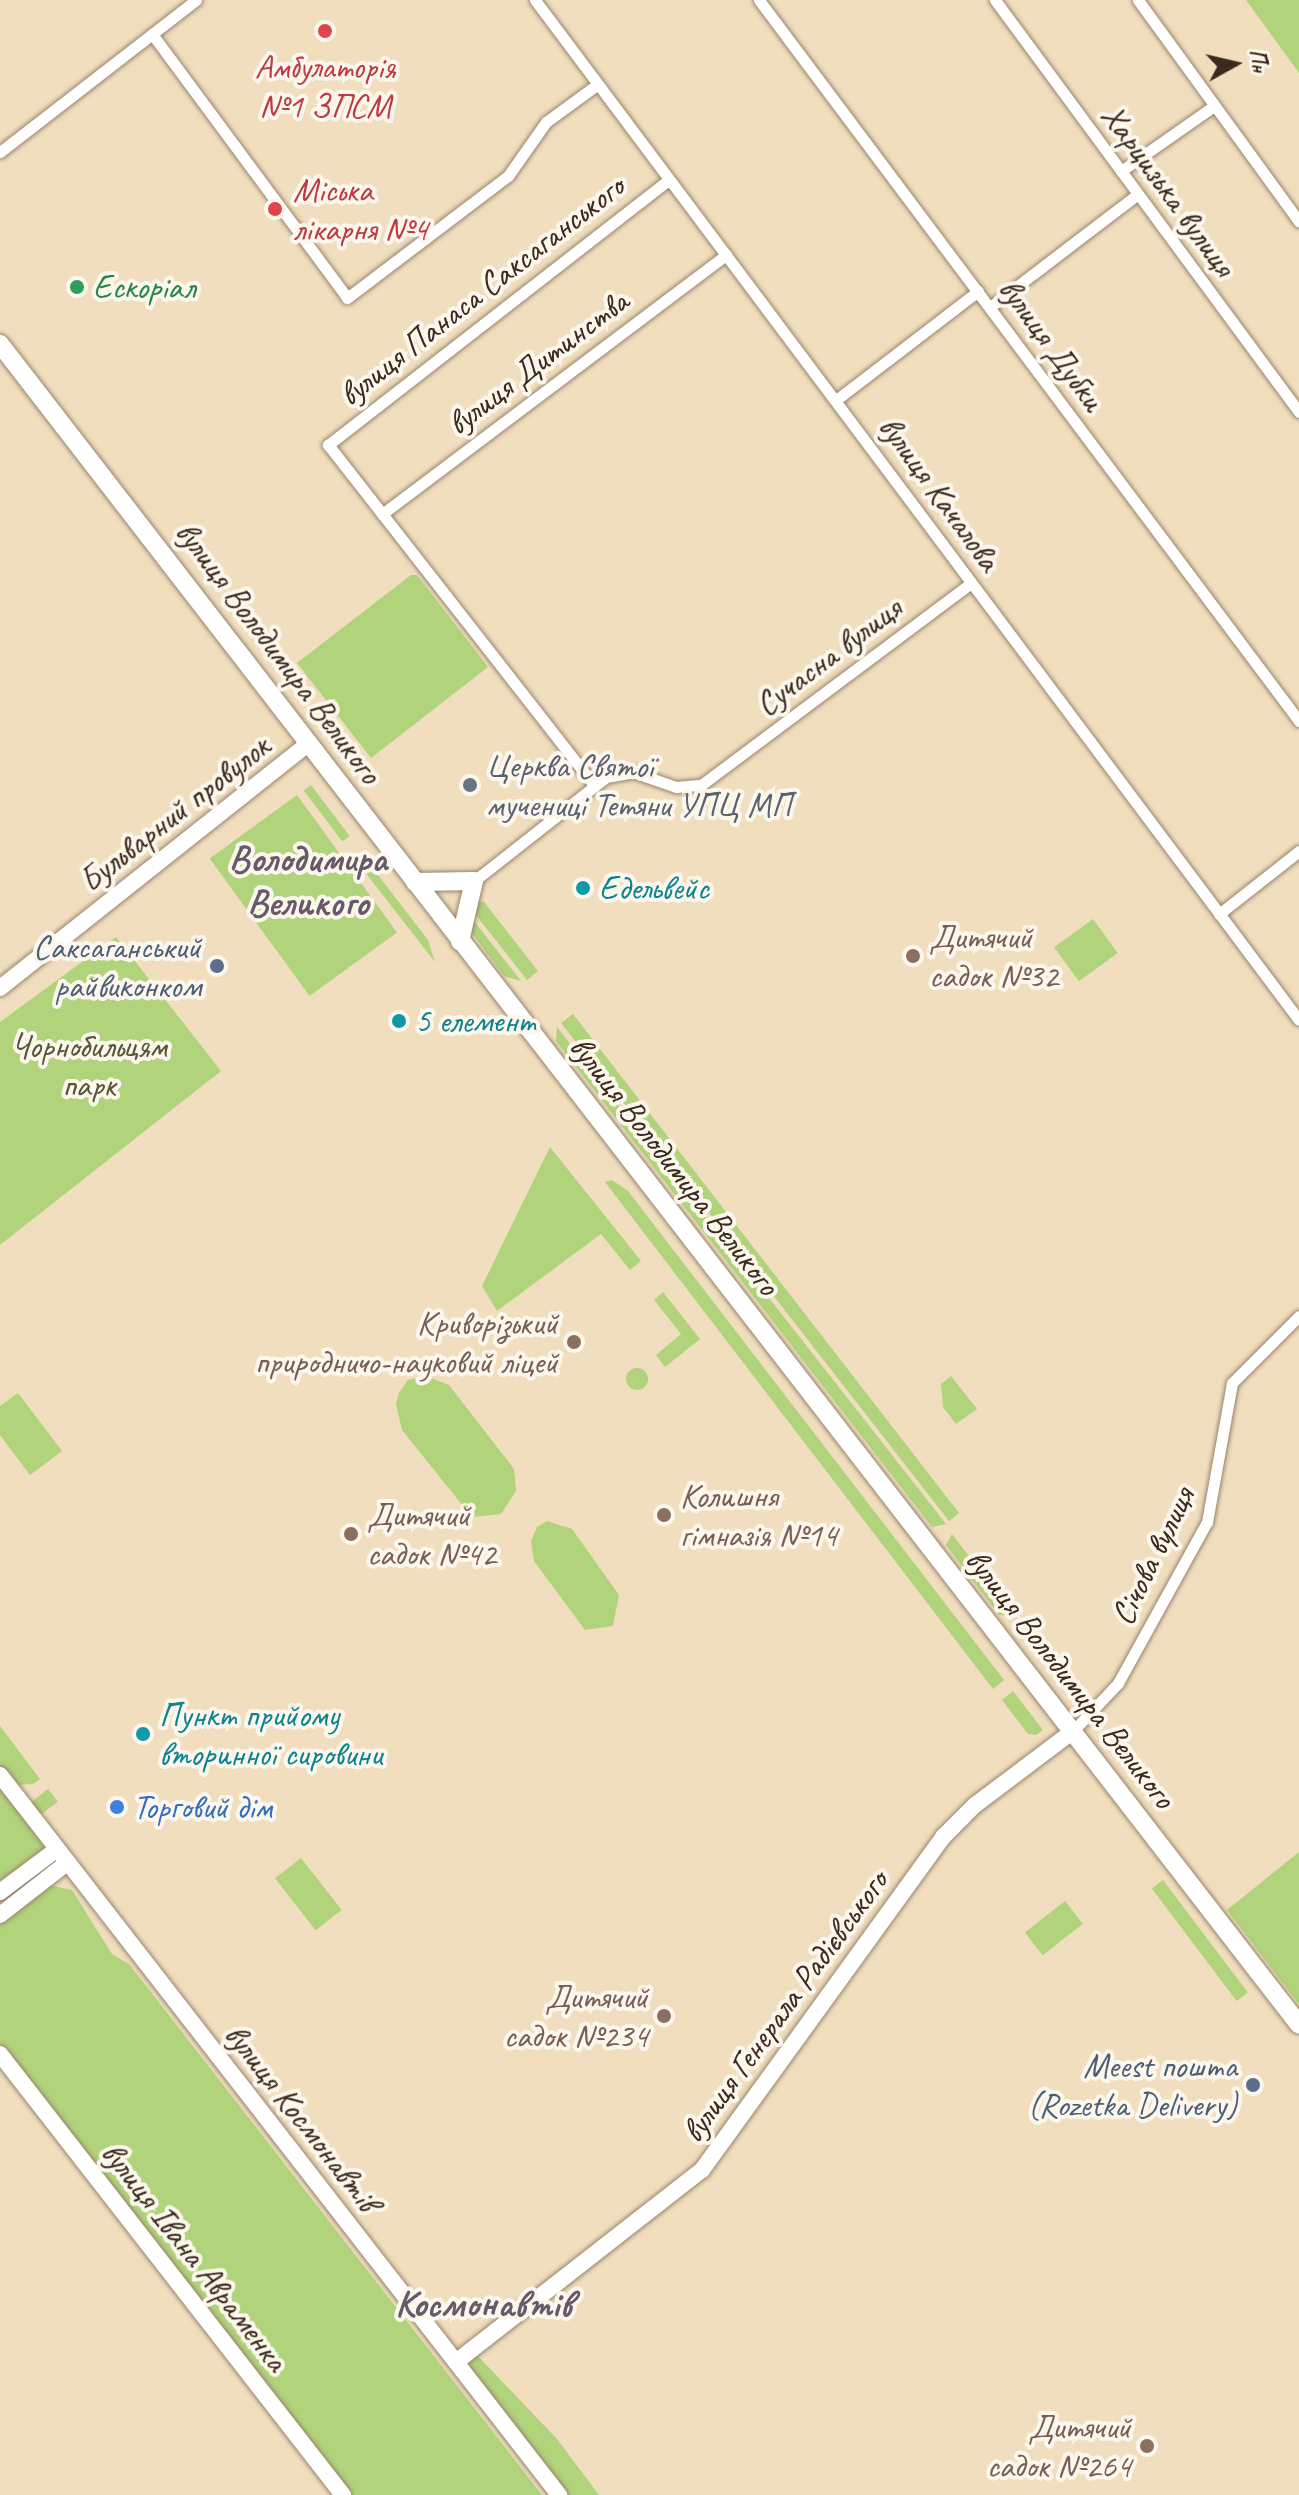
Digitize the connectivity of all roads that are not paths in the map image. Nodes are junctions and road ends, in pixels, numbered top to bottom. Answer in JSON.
{"nodes":[{"id":1,"x":196,"y":0,"type":"edge"},
{"id":2,"x":535,"y":0,"type":"edge"},
{"id":3,"x":759,"y":0,"type":"edge"},
{"id":4,"x":995,"y":0,"type":"edge"},
{"id":5,"x":1138,"y":0,"type":"edge"},
{"id":6,"x":152,"y":34,"type":"junction"},
{"id":7,"x":598,"y":84,"type":"junction"},
{"id":8,"x":1214,"y":106,"type":"junction"},
{"id":9,"x":0,"y":152,"type":"edge"},
{"id":10,"x":1121,"y":171,"type":"junction"},
{"id":11,"x":668,"y":180,"type":"junction"},
{"id":12,"x":1138,"y":194,"type":"junction"},
{"id":13,"x":1299,"y":222,"type":"edge"},
{"id":14,"x":726,"y":255,"type":"junction"},
{"id":15,"x":978,"y":291,"type":"junction"},
{"id":16,"x":990,"y":307,"type":"junction"},
{"id":17,"x":0,"y":344,"type":"edge"},
{"id":18,"x":836,"y":400,"type":"junction"},
{"id":19,"x":1299,"y":412,"type":"edge"},
{"id":20,"x":382,"y":514,"type":"junction"},
{"id":21,"x":971,"y":583,"type":"junction"},
{"id":22,"x":1299,"y":721,"type":"edge"},
{"id":23,"x":309,"y":743,"type":"junction"},
{"id":24,"x":594,"y":785,"type":"junction"},
{"id":25,"x":1299,"y":851,"type":"edge"},
{"id":26,"x":474,"y":881,"type":"junction"},
{"id":27,"x":415,"y":882,"type":"junction"},
{"id":28,"x":1219,"y":914,"type":"junction"},
{"id":29,"x":460,"y":941,"type":"junction"},
{"id":30,"x":0,"y":988,"type":"edge"},
{"id":31,"x":1299,"y":1020,"type":"edge"},
{"id":32,"x":1299,"y":1316,"type":"edge"},
{"id":33,"x":1072,"y":1732,"type":"junction"},
{"id":34,"x":0,"y":1775,"type":"edge"},
{"id":35,"x":62,"y":1855,"type":"junction"},
{"id":36,"x":0,"y":1892,"type":"edge"},
{"id":37,"x":0,"y":1915,"type":"edge"},
{"id":38,"x":1299,"y":2025,"type":"edge"},
{"id":39,"x":0,"y":2054,"type":"edge"},
{"id":40,"x":456,"y":2362,"type":"junction"},
{"id":41,"x":343,"y":2495,"type":"edge"},
{"id":42,"x":559,"y":2495,"type":"edge"}],
"edges":[{"from":1,"to":6,"type":"street"},
{"from":2,"to":7,"type":"street","name":"вулиця Качалова"},
{"from":3,"to":15,"type":"street","name":"вулиця Дубки"},
{"from":4,"to":10,"type":"street","name":"Харцизька вулиця"},
{"from":5,"to":8,"type":"street"},
{"from":6,"to":7,"type":"street"},
{"from":6,"to":9,"type":"street"},
{"from":7,"to":11,"type":"street","name":"вулиця Качалова"},
{"from":8,"to":10,"type":"street"},
{"from":8,"to":13,"type":"street"},
{"from":10,"to":12,"type":"street","name":"Харцизька вулиця"},
{"from":11,"to":14,"type":"street","name":"вулиця Качалова"},
{"from":11,"to":20,"type":"street","name":"вулиця Панаса Саксаганського"},
{"from":12,"to":16,"type":"street"},
{"from":12,"to":19,"type":"street","name":"Харцизька вулиця"},
{"from":14,"to":18,"type":"street","name":"вулиця Качалова"},
{"from":14,"to":20,"type":"street","name":"вулиця Дитинства"},
{"from":15,"to":16,"type":"street","name":"вулиця Дубки"},
{"from":15,"to":18,"type":"street"},
{"from":16,"to":22,"type":"street","name":"вулиця Дубки"},
{"from":17,"to":23,"type":"main road","name":"вулиця Володимира Великого"},
{"from":18,"to":21,"type":"street","name":"вулиця Качалова"},
{"from":20,"to":24,"type":"street"},
{"from":21,"to":24,"type":"street","name":"Сучасна вулиця"},
{"from":21,"to":28,"type":"street","name":"вулиця Качалова"},
{"from":23,"to":27,"type":"main road","name":"вулиця Володимира Великого"},
{"from":23,"to":30,"type":"street","name":"Бульварний провулок"},
{"from":24,"to":26,"type":"street","name":"Сучасна вулиця"},
{"from":25,"to":28,"type":"street"},
{"from":26,"to":27,"type":"main road"},
{"from":26,"to":29,"type":"main road"},
{"from":27,"to":29,"type":"main road","name":"вулиця Володимира Великого"},
{"from":28,"to":31,"type":"street","name":"вулиця Качалова"},
{"from":29,"to":33,"type":"main road","name":"вулиця Володимира Великого"},
{"from":32,"to":33,"type":"street","name":"Січова вулиця"},
{"from":33,"to":38,"type":"main road","name":"вулиця Володимира Великого"},
{"from":33,"to":40,"type":"street","name":"вулиця Генерала Радієвського"},
{"from":34,"to":35,"type":"street","name":"вулиця Космонавтів"},
{"from":35,"to":36,"type":"street"},
{"from":35,"to":37,"type":"street"},
{"from":35,"to":40,"type":"street","name":"вулиця Космонавтів"},
{"from":39,"to":41,"type":"street","name":"вулиця Івана Авраменка"},
{"from":40,"to":42,"type":"street","name":"вулиця Космонавтів"}]}
